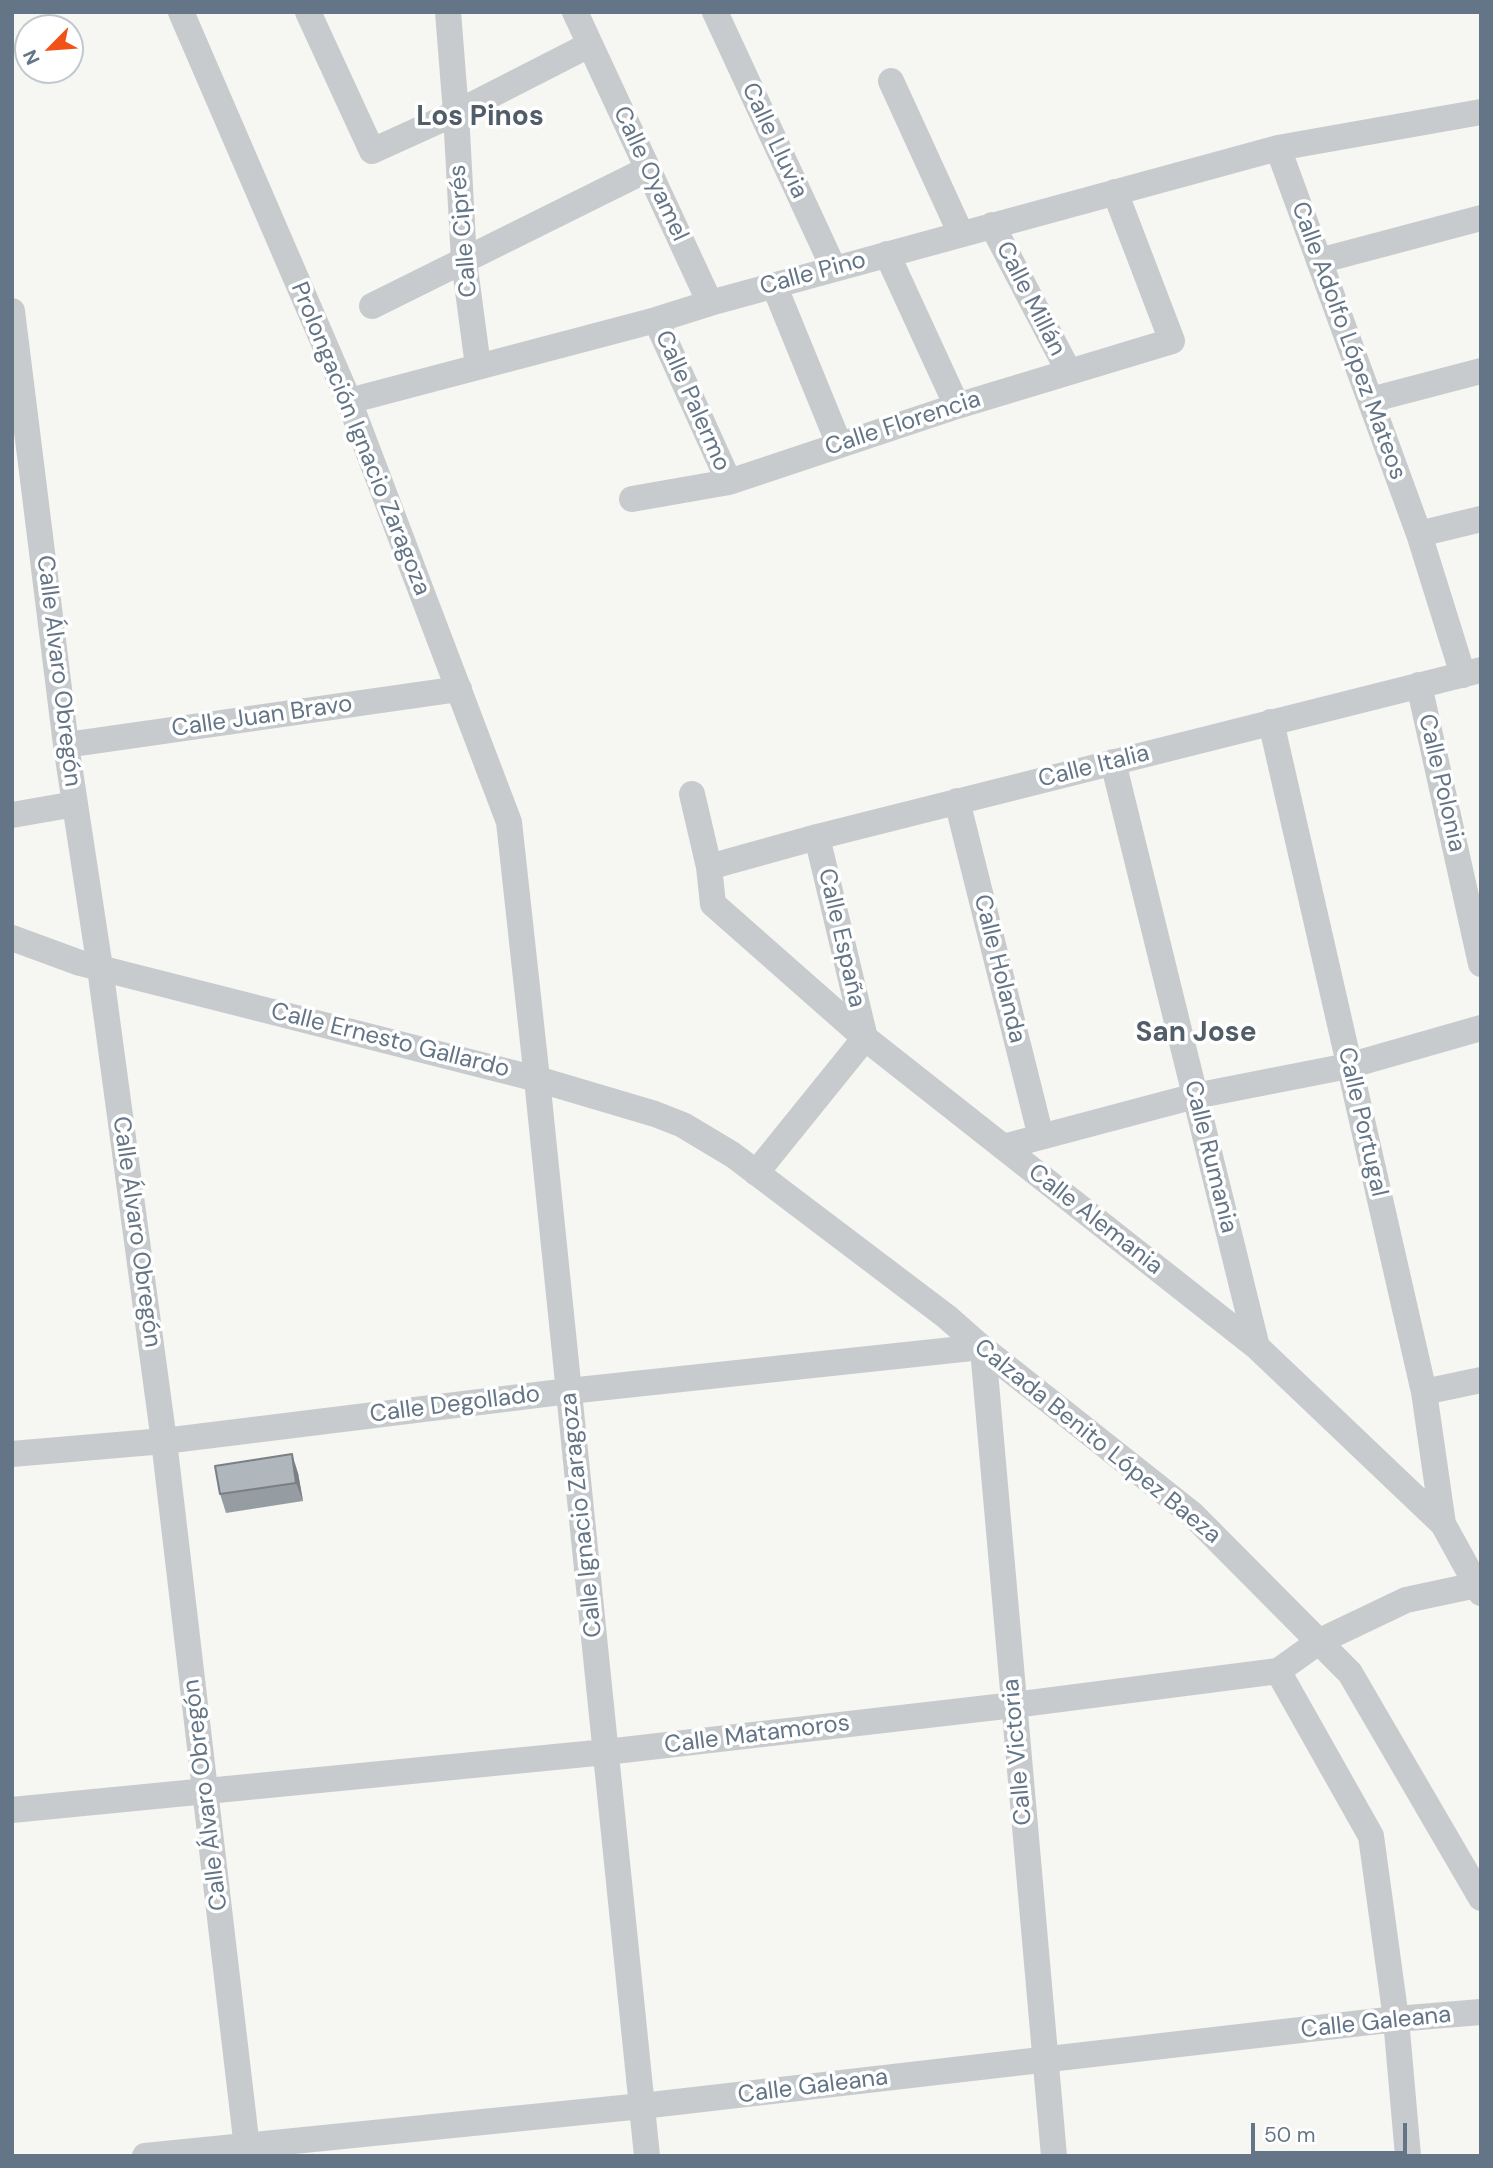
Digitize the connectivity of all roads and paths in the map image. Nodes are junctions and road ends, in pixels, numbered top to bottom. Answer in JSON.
{"nodes":[{"id":1,"x":181,"y":12,"type":"edge"},
{"id":2,"x":308,"y":12,"type":"edge"},
{"id":3,"x":448,"y":12,"type":"edge"},
{"id":4,"x":575,"y":12,"type":"edge"},
{"id":5,"x":715,"y":12,"type":"edge"},
{"id":6,"x":589,"y":46,"type":"junction"},
{"id":7,"x":891,"y":81,"type":"dead end"},
{"id":8,"x":1481,"y":112,"type":"edge"},
{"id":9,"x":456,"y":113,"type":"junction"},
{"id":10,"x":1278,"y":148,"type":"junction"},
{"id":11,"x":648,"y":169,"type":"junction"},
{"id":12,"x":1115,"y":192,"type":"junction"},
{"id":13,"x":1481,"y":218,"type":"edge"},
{"id":14,"x":992,"y":226,"type":"junction"},
{"id":15,"x":961,"y":234,"type":"junction"},
{"id":16,"x":887,"y":254,"type":"junction"},
{"id":17,"x":464,"y":261,"type":"junction"},
{"id":18,"x":1319,"y":261,"type":"junction"},
{"id":19,"x":834,"y":269,"type":"junction"},
{"id":20,"x":774,"y":285,"type":"junction"},
{"id":21,"x":710,"y":303,"type":"junction"},
{"id":22,"x":372,"y":306,"type":"dead end"},
{"id":23,"x":12,"y":311,"type":"edge"},
{"id":24,"x":656,"y":320,"type":"junction"},
{"id":25,"x":478,"y":366,"type":"junction"},
{"id":26,"x":1481,"y":371,"type":"edge"},
{"id":27,"x":1069,"y":372,"type":"junction"},
{"id":28,"x":1370,"y":400,"type":"junction"},
{"id":29,"x":349,"y":401,"type":"junction"},
{"id":30,"x":19,"y":405,"type":"edge"},
{"id":31,"x":957,"y":406,"type":"junction"},
{"id":32,"x":839,"y":444,"type":"junction"},
{"id":33,"x":729,"y":482,"type":"junction"},
{"id":34,"x":632,"y":499,"type":"dead end"},
{"id":35,"x":1481,"y":519,"type":"edge"},
{"id":36,"x":1419,"y":534,"type":"junction"},
{"id":37,"x":1472,"y":673,"type":"edge"},
{"id":38,"x":1419,"y":685,"type":"junction"},
{"id":39,"x":459,"y":689,"type":"junction"},
{"id":40,"x":1271,"y":722,"type":"junction"},
{"id":41,"x":66,"y":745,"type":"junction"},
{"id":42,"x":1113,"y":762,"type":"junction"},
{"id":43,"x":692,"y":794,"type":"dead end"},
{"id":44,"x":957,"y":801,"type":"junction"},
{"id":45,"x":75,"y":804,"type":"junction"},
{"id":46,"x":12,"y":815,"type":"edge"},
{"id":47,"x":817,"y":837,"type":"junction"},
{"id":48,"x":709,"y":867,"type":"junction"},
{"id":49,"x":1471,"y":868,"type":"edge"},
{"id":50,"x":514,"y":874,"type":"joint"},
{"id":51,"x":12,"y":938,"type":"edge"},
{"id":52,"x":1481,"y":964,"type":"edge"},
{"id":53,"x":100,"y":968,"type":"junction"},
{"id":54,"x":1481,"y":1028,"type":"edge"},
{"id":55,"x":865,"y":1038,"type":"junction"},
{"id":56,"x":1348,"y":1066,"type":"junction"},
{"id":57,"x":537,"y":1079,"type":"junction"},
{"id":58,"x":1195,"y":1096,"type":"junction"},
{"id":59,"x":1041,"y":1137,"type":"junction"},
{"id":60,"x":1003,"y":1147,"type":"junction"},
{"id":61,"x":756,"y":1173,"type":"junction"},
{"id":62,"x":1257,"y":1347,"type":"junction"},
{"id":63,"x":982,"y":1348,"type":"junction"},
{"id":64,"x":1481,"y":1380,"type":"edge"},
{"id":65,"x":569,"y":1391,"type":"junction"},
{"id":66,"x":1424,"y":1392,"type":"junction"},
{"id":67,"x":164,"y":1441,"type":"junction"},
{"id":68,"x":12,"y":1454,"type":"edge"},
{"id":69,"x":1443,"y":1524,"type":"junction"},
{"id":70,"x":1479,"y":1587,"type":"edge"},
{"id":71,"x":1320,"y":1641,"type":"junction"},
{"id":72,"x":1278,"y":1671,"type":"junction"},
{"id":73,"x":1014,"y":1705,"type":"junction"},
{"id":74,"x":606,"y":1752,"type":"junction"},
{"id":75,"x":205,"y":1793,"type":"junction"},
{"id":76,"x":12,"y":1810,"type":"edge"},
{"id":77,"x":1481,"y":1898,"type":"edge"},
{"id":78,"x":1481,"y":2012,"type":"edge"},
{"id":79,"x":1396,"y":2019,"type":"junction"},
{"id":80,"x":1046,"y":2060,"type":"junction"},
{"id":81,"x":642,"y":2106,"type":"junction"},
{"id":82,"x":248,"y":2151,"type":"edge"},
{"id":83,"x":145,"y":2156,"type":"edge"},
{"id":84,"x":647,"y":2156,"type":"edge"},
{"id":85,"x":1054,"y":2156,"type":"edge"},
{"id":86,"x":1408,"y":2156,"type":"edge"}],
"edges":[{"from":1,"to":29,"type":"street","name":"Prolongación Ignacio Zaragoza"},
{"from":2,"to":9,"type":"street"},
{"from":3,"to":9,"type":"street","name":"Calle Ciprés"},
{"from":4,"to":6,"type":"street","name":"Calle Oyamel"},
{"from":5,"to":19,"type":"street","name":"Calle Lluvia"},
{"from":6,"to":9,"type":"street"},
{"from":6,"to":11,"type":"street","name":"Calle Oyamel"},
{"from":7,"to":15,"type":"street"},
{"from":8,"to":10,"type":"street","name":"Calle Pino"},
{"from":9,"to":17,"type":"street","name":"Calle Ciprés"},
{"from":10,"to":12,"type":"street","name":"Calle Pino"},
{"from":10,"to":18,"type":"street","name":"Calle Adolfo López Mateos"},
{"from":11,"to":17,"type":"street"},
{"from":11,"to":21,"type":"street","name":"Calle Oyamel"},
{"from":12,"to":14,"type":"street","name":"Calle Pino"},
{"from":12,"to":27,"type":"street","name":"Calle Florencia"},
{"from":13,"to":18,"type":"street"},
{"from":14,"to":15,"type":"street","name":"Calle Pino"},
{"from":14,"to":27,"type":"street","name":"Calle Millán"},
{"from":15,"to":16,"type":"street","name":"Calle Pino"},
{"from":16,"to":19,"type":"street","name":"Calle Pino"},
{"from":16,"to":31,"type":"street"},
{"from":17,"to":22,"type":"street"},
{"from":17,"to":25,"type":"street","name":"Calle Ciprés"},
{"from":18,"to":28,"type":"street","name":"Calle Adolfo López Mateos"},
{"from":19,"to":20,"type":"street","name":"Calle Pino"},
{"from":20,"to":21,"type":"street","name":"Calle Pino"},
{"from":20,"to":32,"type":"street"},
{"from":21,"to":24,"type":"street","name":"Calle Pino"},
{"from":23,"to":30,"type":"street","name":"Calle Álvaro Obregón"},
{"from":24,"to":25,"type":"street","name":"Calle Pino"},
{"from":24,"to":33,"type":"street","name":"Calle Palermo"},
{"from":25,"to":29,"type":"street","name":"Calle Pino"},
{"from":26,"to":28,"type":"street"},
{"from":27,"to":31,"type":"street","name":"Calle Florencia"},
{"from":28,"to":36,"type":"street","name":"Calle Adolfo López Mateos"},
{"from":29,"to":39,"type":"street","name":"Prolongación Ignacio Zaragoza"},
{"from":30,"to":41,"type":"street","name":"Calle Álvaro Obregón"},
{"from":31,"to":32,"type":"street","name":"Calle Florencia"},
{"from":32,"to":33,"type":"street","name":"Calle Florencia"},
{"from":33,"to":34,"type":"street","name":"Calle Florencia"},
{"from":35,"to":36,"type":"street"},
{"from":36,"to":37,"type":"street"},
{"from":37,"to":38,"type":"street","name":"Calle Italia"},
{"from":38,"to":40,"type":"street","name":"Calle Italia"},
{"from":38,"to":49,"type":"street","name":"Calle Polonia"},
{"from":39,"to":41,"type":"street","name":"Calle Juan Bravo"},
{"from":39,"to":50,"type":"street","name":"Prolongación Ignacio Zaragoza"},
{"from":40,"to":42,"type":"street","name":"Calle Italia"},
{"from":40,"to":56,"type":"street","name":"Calle Portugal"},
{"from":41,"to":45,"type":"street","name":"Calle Álvaro Obregón"},
{"from":42,"to":44,"type":"street","name":"Calle Italia"},
{"from":42,"to":58,"type":"street","name":"Calle Rumania"},
{"from":43,"to":48,"type":"street","name":"Calle Alemania"},
{"from":44,"to":47,"type":"street","name":"Calle Italia"},
{"from":44,"to":59,"type":"street","name":"Calle Holanda"},
{"from":45,"to":46,"type":"street"},
{"from":45,"to":53,"type":"street","name":"Calle Álvaro Obregón"},
{"from":47,"to":48,"type":"street","name":"Calle Italia"},
{"from":47,"to":55,"type":"street","name":"Calle España"},
{"from":48,"to":55,"type":"street","name":"Calle Alemania"},
{"from":49,"to":52,"type":"street","name":"Calle Polonia"},
{"from":50,"to":57,"type":"street","name":"Calle Ignacio Zaragoza"},
{"from":51,"to":53,"type":"street","name":"Calle Ernesto Gallardo"},
{"from":53,"to":57,"type":"street","name":"Calle Ernesto Gallardo"},
{"from":53,"to":67,"type":"street","name":"Calle Álvaro Obregón"},
{"from":54,"to":56,"type":"street"},
{"from":55,"to":60,"type":"street","name":"Calle Alemania"},
{"from":55,"to":61,"type":"street"},
{"from":56,"to":58,"type":"street"},
{"from":56,"to":66,"type":"street","name":"Calle Portugal"},
{"from":57,"to":61,"type":"street","name":"Calle Ernesto Gallardo"},
{"from":57,"to":65,"type":"street","name":"Calle Ignacio Zaragoza"},
{"from":58,"to":59,"type":"street"},
{"from":58,"to":62,"type":"street","name":"Calle Rumania"},
{"from":59,"to":60,"type":"street"},
{"from":60,"to":62,"type":"street","name":"Calle Alemania"},
{"from":61,"to":63,"type":"street","name":"Calzada Benito López Baeza"},
{"from":62,"to":69,"type":"street","name":"Calle Alemania"},
{"from":63,"to":65,"type":"street","name":"Calle Degollado"},
{"from":63,"to":71,"type":"street","name":"Calzada Benito López Baeza"},
{"from":63,"to":73,"type":"street","name":"Calle Victoria"},
{"from":64,"to":66,"type":"street"},
{"from":65,"to":67,"type":"street","name":"Calle Degollado"},
{"from":65,"to":74,"type":"street","name":"Calle Ignacio Zaragoza"},
{"from":66,"to":69,"type":"street","name":"Calle Portugal"},
{"from":67,"to":68,"type":"street","name":"Calle Degollado"},
{"from":67,"to":75,"type":"street","name":"Calle Álvaro Obregón"},
{"from":69,"to":70,"type":"street","name":"Calle Alemania"},
{"from":70,"to":71,"type":"street","name":"Calle Matamoros"},
{"from":71,"to":72,"type":"street","name":"Calle Matamoros"},
{"from":71,"to":77,"type":"street","name":"Calzada Benito López Baeza"},
{"from":72,"to":73,"type":"street","name":"Calle Matamoros"},
{"from":72,"to":79,"type":"street"},
{"from":73,"to":74,"type":"street","name":"Calle Matamoros"},
{"from":73,"to":80,"type":"street","name":"Calle Victoria"},
{"from":74,"to":75,"type":"street","name":"Calle Matamoros"},
{"from":74,"to":81,"type":"street","name":"Calle Ignacio Zaragoza"},
{"from":75,"to":76,"type":"street","name":"Calle Matamoros"},
{"from":75,"to":82,"type":"street","name":"Calle Álvaro Obregón"},
{"from":78,"to":79,"type":"street","name":"Calle Galeana"},
{"from":79,"to":80,"type":"street","name":"Calle Galeana"},
{"from":79,"to":86,"type":"street"},
{"from":80,"to":81,"type":"street","name":"Calle Galeana"},
{"from":80,"to":85,"type":"street","name":"Calle Victoria"},
{"from":81,"to":82,"type":"street","name":"Calle Galeana"},
{"from":81,"to":84,"type":"street","name":"Calle Ignacio Zaragoza"},
{"from":82,"to":83,"type":"street","name":"Calle Galeana"}]}
